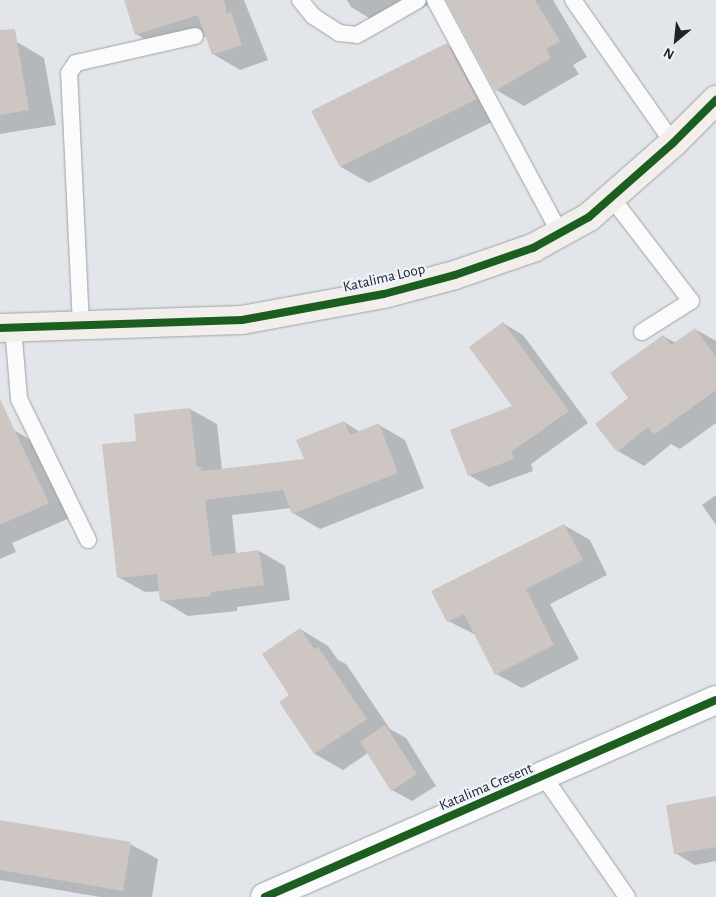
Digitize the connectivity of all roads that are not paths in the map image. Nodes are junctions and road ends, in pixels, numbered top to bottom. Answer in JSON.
{"nodes":[{"id":1,"x":300,"y":0,"type":"edge"},
{"id":2,"x":418,"y":0,"type":"edge"},
{"id":3,"x":435,"y":0,"type":"edge"},
{"id":4,"x":573,"y":0,"type":"edge"},
{"id":5,"x":194,"y":36,"type":"dead end"},
{"id":6,"x":716,"y":100,"type":"edge"},
{"id":7,"x":673,"y":143,"type":"junction"},
{"id":8,"x":611,"y":197,"type":"junction"},
{"id":9,"x":560,"y":233,"type":"junction"},
{"id":10,"x":81,"y":325,"type":"junction"},
{"id":11,"x":6,"y":328,"type":"edge"},
{"id":12,"x":642,"y":332,"type":"dead end"},
{"id":13,"x":88,"y":540,"type":"dead end"},
{"id":14,"x":716,"y":700,"type":"edge"},
{"id":15,"x":544,"y":777,"type":"junction"},
{"id":16,"x":265,"y":897,"type":"edge"},
{"id":17,"x":626,"y":897,"type":"edge"}],
"edges":[{"from":1,"to":2,"type":"lane"},
{"from":3,"to":9,"type":"lane"},
{"from":4,"to":7,"type":"lane"},
{"from":5,"to":10,"type":"lane"},
{"from":6,"to":7,"type":"street","name":"Katalima Loop"},
{"from":7,"to":8,"type":"street","name":"Katalima Loop"},
{"from":8,"to":9,"type":"street","name":"Katalima Loop"},
{"from":8,"to":12,"type":"lane"},
{"from":9,"to":10,"type":"street","name":"Katalima Loop"},
{"from":10,"to":11,"type":"street","name":"Katalima Loop"},
{"from":11,"to":13,"type":"lane"},
{"from":14,"to":15,"type":"street","name":"Katalima Cresent"},
{"from":15,"to":16,"type":"street","name":"Katalima Cresent"},
{"from":15,"to":17,"type":"lane"}]}
